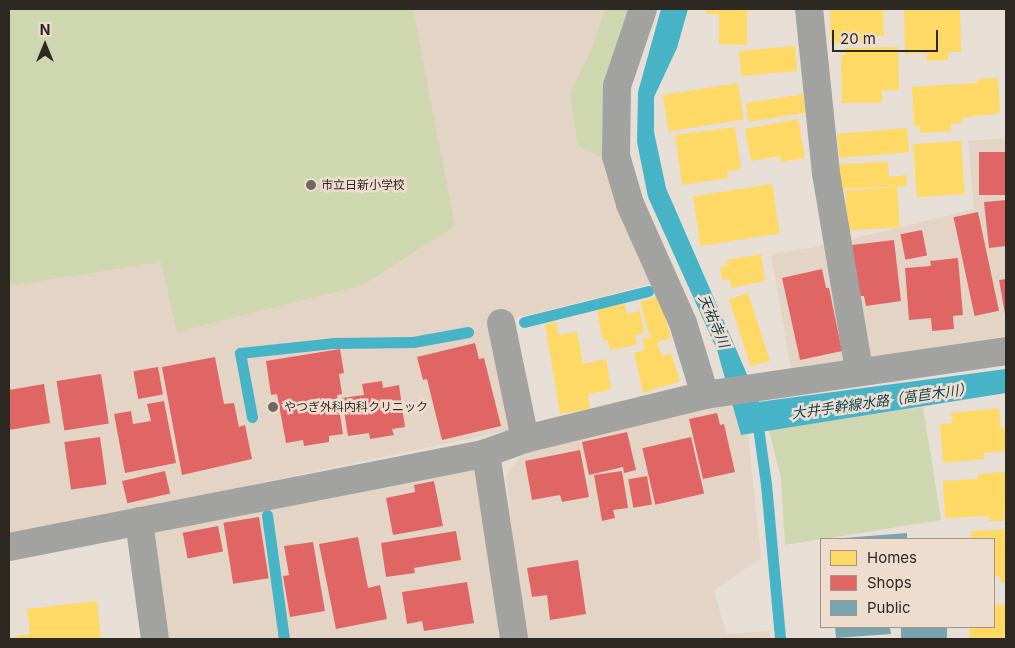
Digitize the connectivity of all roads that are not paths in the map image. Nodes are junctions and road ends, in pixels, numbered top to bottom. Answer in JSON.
{"nodes":[{"id":1,"x":643,"y":9,"type":"edge"},
{"id":2,"x":809,"y":9,"type":"edge"},
{"id":3,"x":500,"y":323,"type":"dead end"},
{"id":4,"x":1006,"y":351,"type":"edge"},
{"id":5,"x":859,"y":371,"type":"junction"},
{"id":6,"x":729,"y":391,"type":"junction"},
{"id":7,"x":525,"y":439,"type":"junction"},
{"id":8,"x":486,"y":453,"type":"junction"},
{"id":9,"x":139,"y":521,"type":"junction"},
{"id":10,"x":9,"y":547,"type":"edge"},
{"id":11,"x":155,"y":639,"type":"edge"},
{"id":12,"x":514,"y":639,"type":"edge"}],
"edges":[{"from":1,"to":6,"type":"street"},
{"from":2,"to":5,"type":"street"},
{"from":3,"to":7,"type":"street"},
{"from":4,"to":5,"type":"street"},
{"from":5,"to":6,"type":"street"},
{"from":6,"to":7,"type":"street"},
{"from":7,"to":8,"type":"street"},
{"from":8,"to":9,"type":"street"},
{"from":8,"to":12,"type":"street"},
{"from":9,"to":10,"type":"street"},
{"from":9,"to":11,"type":"street"}]}
